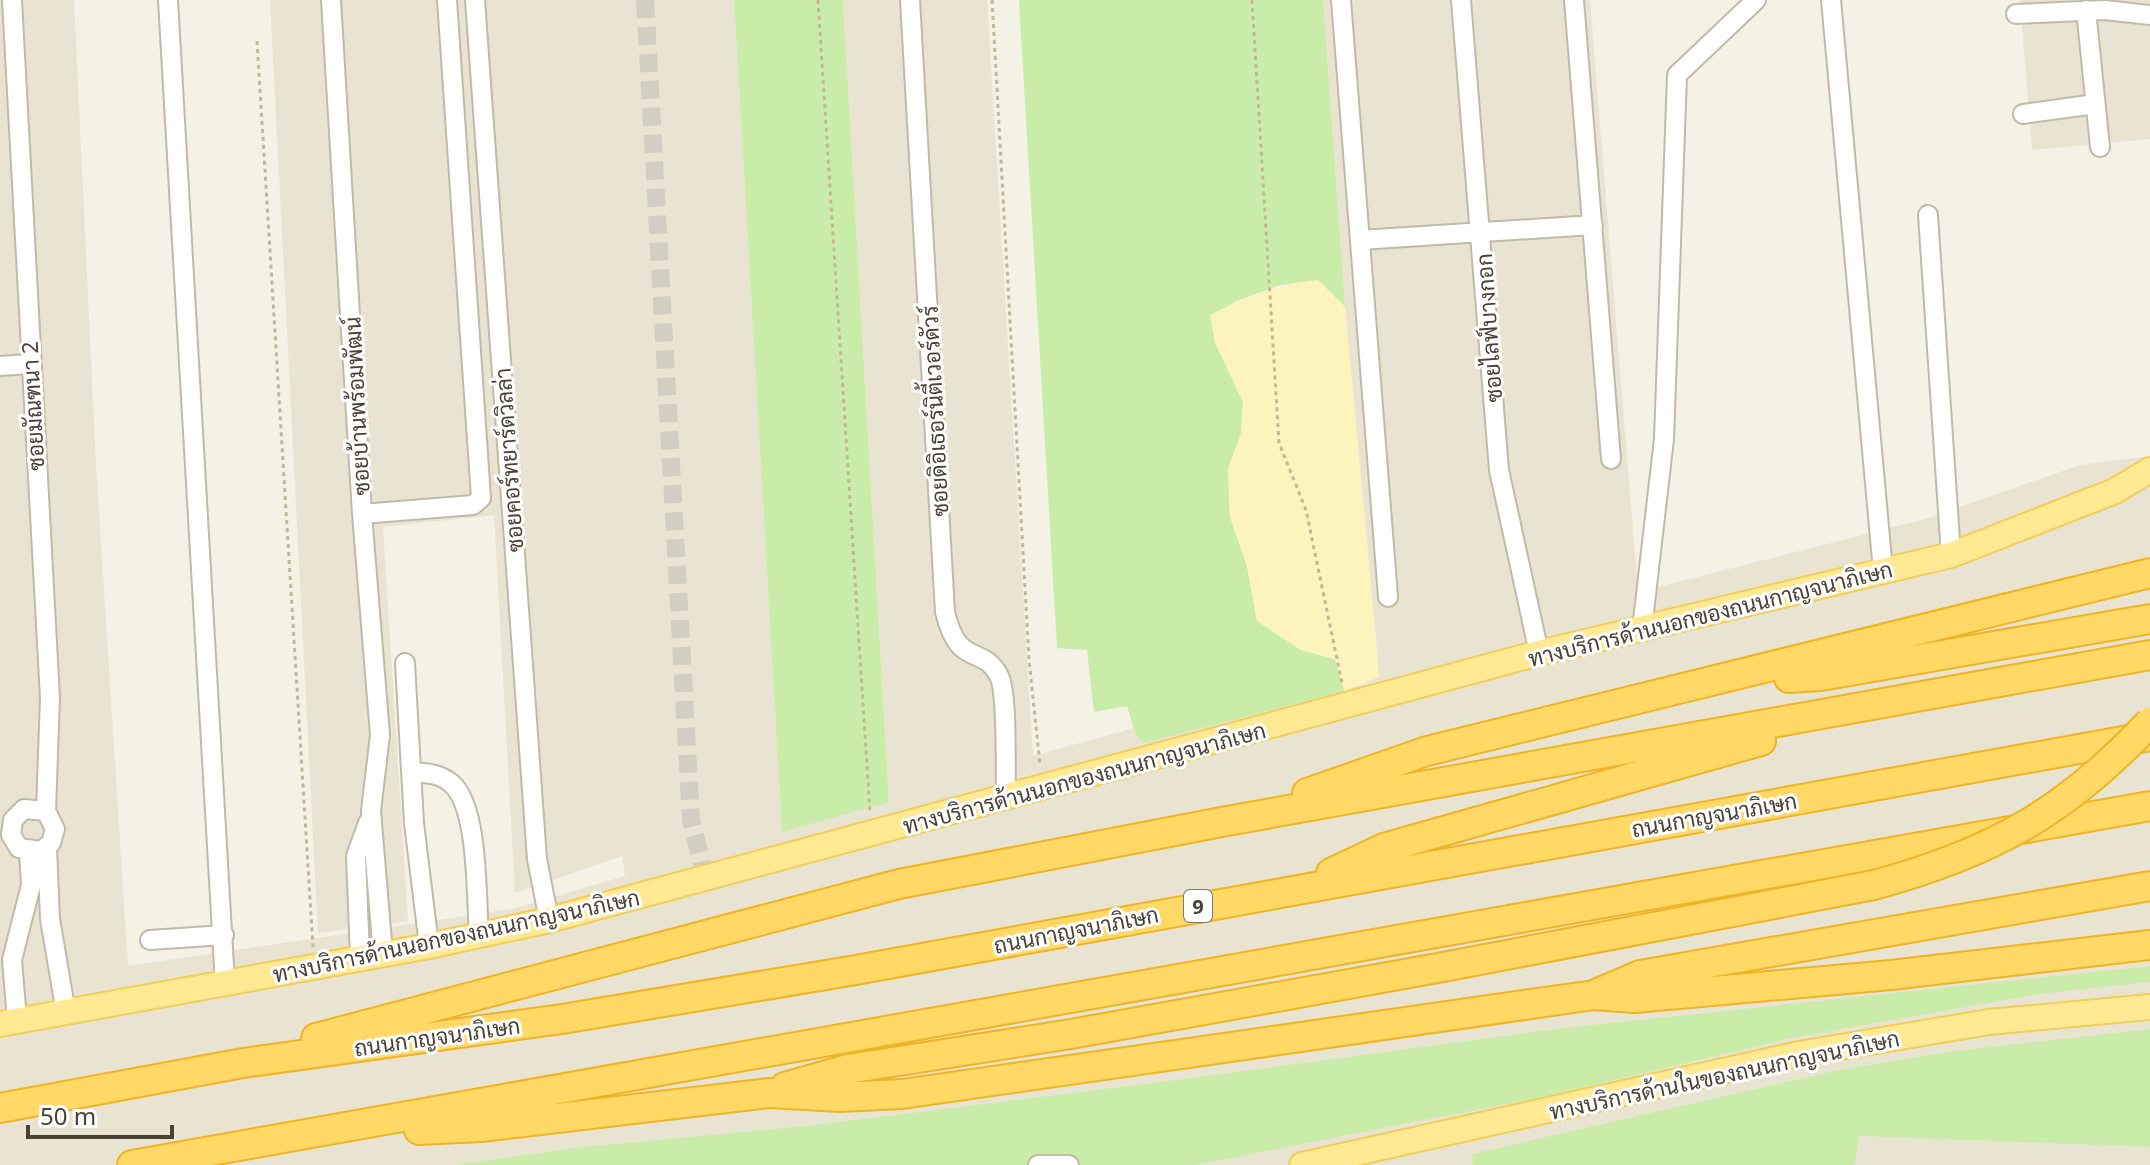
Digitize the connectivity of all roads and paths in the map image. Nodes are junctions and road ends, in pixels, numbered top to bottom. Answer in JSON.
{"nodes":[{"id":1,"x":12,"y":0,"type":"edge"},
{"id":2,"x":168,"y":0,"type":"edge"},
{"id":3,"x":331,"y":0,"type":"edge"},
{"id":4,"x":447,"y":0,"type":"edge"},
{"id":5,"x":475,"y":0,"type":"edge"},
{"id":6,"x":818,"y":0,"type":"edge"},
{"id":7,"x":910,"y":0,"type":"edge"},
{"id":8,"x":992,"y":0,"type":"edge"},
{"id":9,"x":1252,"y":0,"type":"edge"},
{"id":10,"x":1341,"y":0,"type":"edge"},
{"id":11,"x":1461,"y":0,"type":"edge"},
{"id":12,"x":1574,"y":0,"type":"edge"},
{"id":13,"x":1756,"y":0,"type":"edge"},
{"id":14,"x":1831,"y":0,"type":"edge"},
{"id":15,"x":2086,"y":10,"type":"junction"},
{"id":16,"x":2148,"y":10,"type":"edge"},
{"id":17,"x":2016,"y":14,"type":"dead end"},
{"id":18,"x":257,"y":41,"type":"dead end"},
{"id":19,"x":2095,"y":104,"type":"junction"},
{"id":20,"x":2023,"y":114,"type":"dead end"},
{"id":21,"x":2100,"y":147,"type":"dead end"},
{"id":22,"x":1928,"y":215,"type":"dead end"},
{"id":23,"x":1593,"y":225,"type":"junction"},
{"id":24,"x":1481,"y":234,"type":"junction"},
{"id":25,"x":1360,"y":240,"type":"junction"},
{"id":26,"x":30,"y":364,"type":"junction"},
{"id":27,"x":0,"y":366,"type":"edge"},
{"id":28,"x":1611,"y":459,"type":"dead end"},
{"id":29,"x":2150,"y":470,"type":"edge"},
{"id":30,"x":362,"y":514,"type":"junction"},
{"id":31,"x":1951,"y":555,"type":"junction"},
{"id":32,"x":1883,"y":571,"type":"junction"},
{"id":33,"x":2150,"y":573,"type":"edge"},
{"id":34,"x":1388,"y":597,"type":"dead end"},
{"id":35,"x":2150,"y":619,"type":"edge"},
{"id":36,"x":1642,"y":629,"type":"junction"},
{"id":37,"x":1539,"y":653,"type":"junction"},
{"id":38,"x":2150,"y":655,"type":"edge"},
{"id":39,"x":405,"y":663,"type":"dead end"},
{"id":40,"x":1712,"y":682,"type":"junction"},
{"id":41,"x":1347,"y":706,"type":"junction"},
{"id":42,"x":1841,"y":711,"type":"junction"},
{"id":43,"x":2150,"y":722,"type":"edge"},
{"id":44,"x":2150,"y":736,"type":"edge"},
{"id":45,"x":411,"y":772,"type":"junction"},
{"id":46,"x":1042,"y":785,"type":"junction"},
{"id":47,"x":1006,"y":796,"type":"junction"},
{"id":48,"x":2150,"y":806,"type":"edge"},
{"id":49,"x":46,"y":811,"type":"junction"},
{"id":50,"x":1227,"y":821,"type":"junction"},
{"id":51,"x":872,"y":833,"type":"junction"},
{"id":52,"x":6,"y":835,"type":"edge"},
{"id":53,"x":38,"y":850,"type":"junction"},
{"id":54,"x":2150,"y":886,"type":"edge"},
{"id":55,"x":1297,"y":888,"type":"junction"},
{"id":56,"x":549,"y":920,"type":"junction"},
{"id":57,"x":224,"y":935,"type":"junction"},
{"id":58,"x":479,"y":935,"type":"junction"},
{"id":59,"x":150,"y":940,"type":"dead end"},
{"id":60,"x":2150,"y":945,"type":"edge"},
{"id":61,"x":429,"y":946,"type":"junction"},
{"id":62,"x":371,"y":956,"type":"junction"},
{"id":63,"x":314,"y":967,"type":"junction"},
{"id":64,"x":225,"y":984,"type":"junction"},
{"id":65,"x":1594,"y":995,"type":"junction"},
{"id":66,"x":2150,"y":1007,"type":"edge"},
{"id":67,"x":66,"y":1013,"type":"junction"},
{"id":68,"x":9,"y":1022,"type":"edge"},
{"id":69,"x":243,"y":1063,"type":"junction"},
{"id":70,"x":769,"y":1093,"type":"junction"},
{"id":71,"x":0,"y":1108,"type":"edge"},
{"id":72,"x":306,"y":1135,"type":"junction"},
{"id":73,"x":132,"y":1165,"type":"edge"},
{"id":74,"x":1038,"y":1165,"type":"edge"},
{"id":75,"x":1069,"y":1165,"type":"edge"},
{"id":76,"x":1302,"y":1165,"type":"edge"}],
"edges":[{"from":1,"to":26,"type":"street","name":"ซอยมัณฑนา 2"},
{"from":2,"to":57,"type":"street"},
{"from":3,"to":30,"type":"street","name":"ซอยบ้านพร้อมพัฒน์"},
{"from":4,"to":30,"type":"street"},
{"from":5,"to":56,"type":"street","name":"ซอยคอร์ทยาร์ดวิลล่า"},
{"from":6,"to":51,"type":"path"},
{"from":7,"to":47,"type":"street","name":"ซอยดิอิเธอร์นิตี้เวอร์ดัวร์"},
{"from":8,"to":46,"type":"path"},
{"from":9,"to":41,"type":"path"},
{"from":10,"to":25,"type":"street"},
{"from":11,"to":24,"type":"street","name":"ซอยไลฟ์บางกอก"},
{"from":12,"to":23,"type":"street"},
{"from":13,"to":36,"type":"street"},
{"from":14,"to":32,"type":"street"},
{"from":15,"to":16,"type":"street"},
{"from":15,"to":17,"type":"street"},
{"from":15,"to":19,"type":"street"},
{"from":18,"to":63,"type":"path"},
{"from":19,"to":20,"type":"street"},
{"from":19,"to":21,"type":"street"},
{"from":22,"to":31,"type":"street"},
{"from":23,"to":24,"type":"street"},
{"from":23,"to":28,"type":"street"},
{"from":24,"to":25,"type":"street"},
{"from":24,"to":37,"type":"street","name":"ซอยไลฟ์บางกอก"},
{"from":25,"to":34,"type":"street"},
{"from":26,"to":27,"type":"street"},
{"from":26,"to":49,"type":"street","name":"ซอยมัณฑนา 2"},
{"from":29,"to":31,"type":"main road","name":"ทางบริการด้านนอกของถนนกาญจนาภิเษก"},
{"from":30,"to":62,"type":"street","name":"ซอยบ้านพร้อมพัฒน์"},
{"from":31,"to":32,"type":"main road","name":"ทางบริการด้านนอกของถนนกาญจนาภิเษก"},
{"from":32,"to":36,"type":"main road","name":"ทางบริการด้านนอกของถนนกาญจนาภิเษก"},
{"from":33,"to":40,"type":"highway"},
{"from":35,"to":40,"type":"highway"},
{"from":36,"to":37,"type":"main road","name":"ทางบริการด้านนอกของถนนกาญจนาภิเษก"},
{"from":37,"to":41,"type":"main road","name":"ทางบริการด้านนอกของถนนกาญจนาภิเษก"},
{"from":38,"to":42,"type":"highway"},
{"from":39,"to":45,"type":"street"},
{"from":40,"to":50,"type":"highway"},
{"from":41,"to":46,"type":"main road","name":"ทางบริการด้านนอกของถนนกาญจนาภิเษก"},
{"from":42,"to":50,"type":"highway"},
{"from":42,"to":55,"type":"highway"},
{"from":43,"to":70,"type":"highway","bridge":true},
{"from":44,"to":55,"type":"highway","name":"ถนนกาญจนาภิเษก","number":"9"},
{"from":45,"to":58,"type":"street"},
{"from":45,"to":61,"type":"street"},
{"from":46,"to":47,"type":"main road","name":"ทางบริการด้านนอกของถนนกาญจนาภิเษก"},
{"from":47,"to":51,"type":"main road","name":"ทางบริการด้านนอกของถนนกาญจนาภิเษก"},
{"from":48,"to":72,"type":"highway"},
{"from":49,"to":52,"type":"street"},
{"from":49,"to":53,"type":"street","name":"ซอยมัณฑนา 2"},
{"from":50,"to":69,"type":"highway"},
{"from":51,"to":56,"type":"main road","name":"ทางบริการด้านนอกของถนนกาญจนาภิเษก"},
{"from":52,"to":53,"type":"street"},
{"from":53,"to":67,"type":"street","name":"ซอยมัณฑนา 2"},
{"from":53,"to":68,"type":"street","name":"ซอยมัณฑนา 2"},
{"from":54,"to":65,"type":"highway"},
{"from":55,"to":69,"type":"highway","name":"ถนนกาญจนาภิเษก","number":"9"},
{"from":56,"to":58,"type":"main road","name":"ทางบริการด้านนอกของถนนกาญจนาภิเษก"},
{"from":57,"to":59,"type":"street"},
{"from":57,"to":64,"type":"street"},
{"from":58,"to":61,"type":"main road","name":"ทางบริการด้านนอกของถนนกาญจนาภิเษก"},
{"from":60,"to":65,"type":"highway"},
{"from":61,"to":62,"type":"main road","name":"ทางบริการด้านนอกของถนนกาญจนาภิเษก"},
{"from":62,"to":63,"type":"main road","name":"ทางบริการด้านนอกของถนนกาญจนาภิเษก"},
{"from":63,"to":64,"type":"main road","name":"ทางบริการด้านนอกของถนนกาญจนาภิเษก"},
{"from":64,"to":67,"type":"main road","name":"ทางบริการด้านนอกของถนนกาญจนาภิเษก"},
{"from":65,"to":70,"type":"highway"},
{"from":66,"to":76,"type":"main road","name":"ทางบริการด้านในของถนนกาญจนาภิเษก"},
{"from":67,"to":68,"type":"main road","name":"ทางบริการด้านนอกของถนนกาญจนาภิเษก"},
{"from":69,"to":71,"type":"highway","name":"ถนนกาญจนาภิเษก","number":"9"},
{"from":70,"to":72,"type":"highway"},
{"from":72,"to":73,"type":"highway"},
{"from":74,"to":75,"type":"street"}]}
